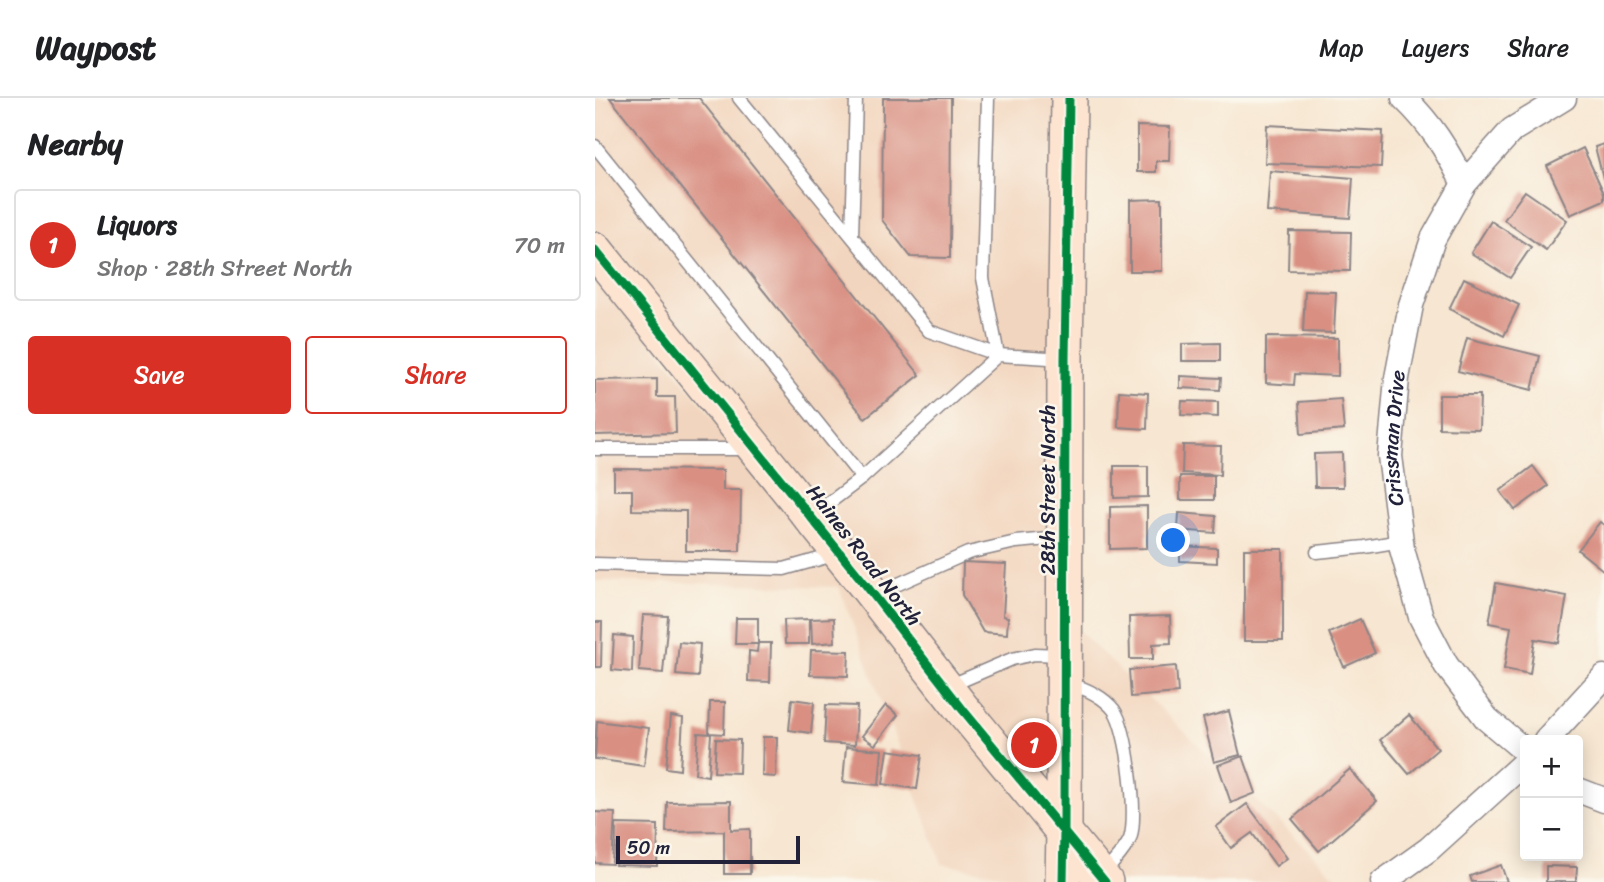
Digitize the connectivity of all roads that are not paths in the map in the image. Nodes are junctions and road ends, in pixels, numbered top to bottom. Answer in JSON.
{"nodes":[{"id":1,"x":739,"y":98,"type":"edge"},
{"id":2,"x":856,"y":98,"type":"edge"},
{"id":3,"x":988,"y":98,"type":"edge"},
{"id":4,"x":1069,"y":98,"type":"edge"},
{"id":5,"x":1404,"y":98,"type":"edge"},
{"id":6,"x":1565,"y":98,"type":"edge"},
{"id":7,"x":595,"y":146,"type":"edge"},
{"id":8,"x":1465,"y":184,"type":"junction"},
{"id":9,"x":852,"y":236,"type":"junction"},
{"id":10,"x":595,"y":250,"type":"edge"},
{"id":11,"x":998,"y":355,"type":"junction"},
{"id":12,"x":1065,"y":359,"type":"junction"},
{"id":13,"x":595,"y":449,"type":"edge"},
{"id":14,"x":756,"y":449,"type":"junction"},
{"id":15,"x":863,"y":478,"type":"junction"},
{"id":16,"x":811,"y":517,"type":"junction"},
{"id":17,"x":1065,"y":538,"type":"junction"},
{"id":18,"x":1401,"y":541,"type":"junction"},
{"id":19,"x":1317,"y":552,"type":"dead end"},
{"id":20,"x":840,"y":553,"type":"junction"},
{"id":21,"x":595,"y":564,"type":"edge"},
{"id":22,"x":874,"y":595,"type":"junction"},
{"id":23,"x":1065,"y":669,"type":"junction"},
{"id":24,"x":1604,"y":677,"type":"edge"},
{"id":25,"x":945,"y":687,"type":"junction"},
{"id":26,"x":1551,"y":735,"type":"edge"},
{"id":27,"x":1520,"y":747,"type":"edge"},
{"id":28,"x":1520,"y":767,"type":"edge"},
{"id":29,"x":1583,"y":792,"type":"edge"},
{"id":30,"x":1604,"y":800,"type":"edge"},
{"id":31,"x":1064,"y":831,"type":"junction"},
{"id":32,"x":1103,"y":879,"type":"edge"},
{"id":33,"x":1063,"y":882,"type":"edge"},
{"id":34,"x":1383,"y":882,"type":"edge"}],
"edges":[{"from":1,"to":9,"type":"lane"},
{"from":2,"to":9,"type":"lane"},
{"from":3,"to":11,"type":"lane"},
{"from":4,"to":12,"type":"street","name":"28th Street North"},
{"from":5,"to":8,"type":"street"},
{"from":6,"to":8,"type":"street","name":"Crissman Drive"},
{"from":7,"to":15,"type":"lane"},
{"from":8,"to":18,"type":"street","name":"Crissman Drive"},
{"from":9,"to":11,"type":"lane"},
{"from":10,"to":14,"type":"street","name":"Haines Road North"},
{"from":11,"to":12,"type":"lane"},
{"from":11,"to":15,"type":"lane"},
{"from":12,"to":17,"type":"street","name":"28th Street North"},
{"from":13,"to":14,"type":"lane"},
{"from":14,"to":16,"type":"street","name":"Haines Road North"},
{"from":15,"to":16,"type":"lane"},
{"from":16,"to":20,"type":"street","name":"Haines Road North"},
{"from":17,"to":22,"type":"lane"},
{"from":17,"to":23,"type":"street","name":"28th Street North"},
{"from":18,"to":19,"type":"lane"},
{"from":18,"to":27,"type":"street","name":"Crissman Drive"},
{"from":20,"to":21,"type":"lane"},
{"from":20,"to":22,"type":"street","name":"Haines Road North"},
{"from":22,"to":25,"type":"street","name":"Haines Road North"},
{"from":23,"to":25,"type":"lane"},
{"from":23,"to":31,"type":"street","name":"28th Street North"},
{"from":23,"to":32,"type":"lane"},
{"from":24,"to":26,"type":"street"},
{"from":25,"to":31,"type":"street","name":"Haines Road North"},
{"from":28,"to":34,"type":"street"},
{"from":29,"to":30,"type":"street"},
{"from":31,"to":32,"type":"street","name":"Haines Road North"},
{"from":31,"to":33,"type":"street","name":"28th Street North"}]}
